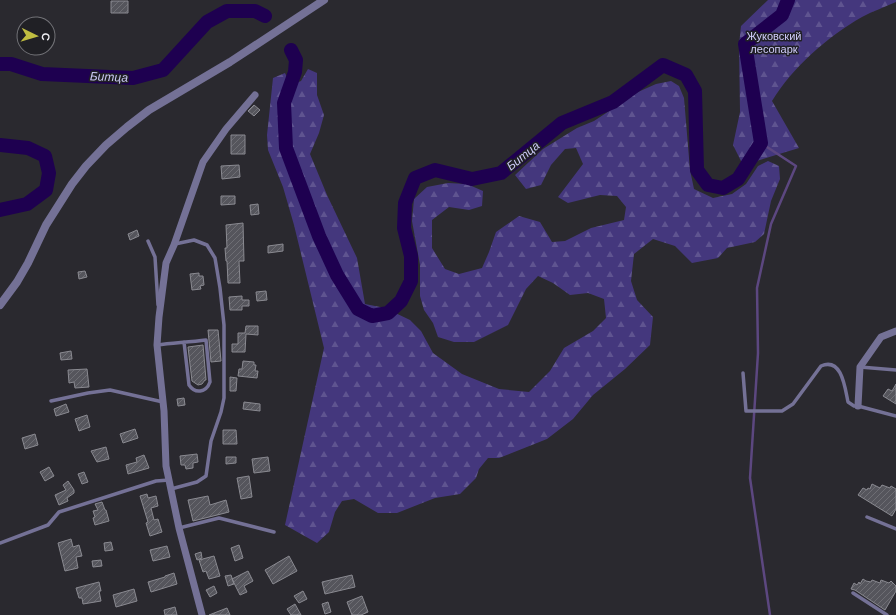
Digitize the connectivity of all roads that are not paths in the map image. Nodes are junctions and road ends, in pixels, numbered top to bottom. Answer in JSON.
{"nodes":[{"id":1,"x":324,"y":0,"type":"edge"},
{"id":2,"x":255,"y":95,"type":"dead end"},
{"id":3,"x":148,"y":241,"type":"dead end"},
{"id":4,"x":174,"y":244,"type":"junction"},
{"id":5,"x":0,"y":305,"type":"edge"},
{"id":6,"x":159,"y":317,"type":"junction"},
{"id":7,"x":896,"y":331,"type":"edge"},
{"id":8,"x":184,"y":342,"type":"junction"},
{"id":9,"x":157,"y":345,"type":"junction"},
{"id":10,"x":860,"y":367,"type":"junction"},
{"id":11,"x":896,"y":370,"type":"edge"},
{"id":12,"x":743,"y":374,"type":"dead end"},
{"id":13,"x":51,"y":401,"type":"dead end"},
{"id":14,"x":163,"y":402,"type":"junction"},
{"id":15,"x":858,"y":406,"type":"junction"},
{"id":16,"x":896,"y":416,"type":"edge"},
{"id":17,"x":169,"y":480,"type":"junction"},
{"id":18,"x":171,"y":489,"type":"junction"},
{"id":19,"x":867,"y":517,"type":"dead end"},
{"id":20,"x":179,"y":528,"type":"junction"},
{"id":21,"x":896,"y":530,"type":"edge"},
{"id":22,"x":274,"y":532,"type":"dead end"},
{"id":23,"x":0,"y":543,"type":"edge"},
{"id":24,"x":853,"y":593,"type":"dead end"},
{"id":25,"x":202,"y":615,"type":"edge"},
{"id":26,"x":887,"y":615,"type":"edge"}],
"edges":[{"from":1,"to":5,"type":"street"},
{"from":2,"to":4,"type":"street"},
{"from":3,"to":6,"type":"lane"},
{"from":4,"to":6,"type":"street"},
{"from":4,"to":18,"type":"lane"},
{"from":6,"to":9,"type":"street"},
{"from":7,"to":10,"type":"street"},
{"from":8,"to":8,"type":"lane"},
{"from":8,"to":9,"type":"lane"},
{"from":9,"to":14,"type":"street"},
{"from":10,"to":11,"type":"lane"},
{"from":10,"to":15,"type":"street"},
{"from":12,"to":15,"type":"lane"},
{"from":13,"to":14,"type":"lane"},
{"from":14,"to":17,"type":"street"},
{"from":15,"to":16,"type":"lane"},
{"from":17,"to":18,"type":"street"},
{"from":17,"to":23,"type":"lane"},
{"from":18,"to":20,"type":"street"},
{"from":19,"to":21,"type":"lane"},
{"from":20,"to":22,"type":"lane"},
{"from":20,"to":25,"type":"street"},
{"from":24,"to":26,"type":"lane"}]}
